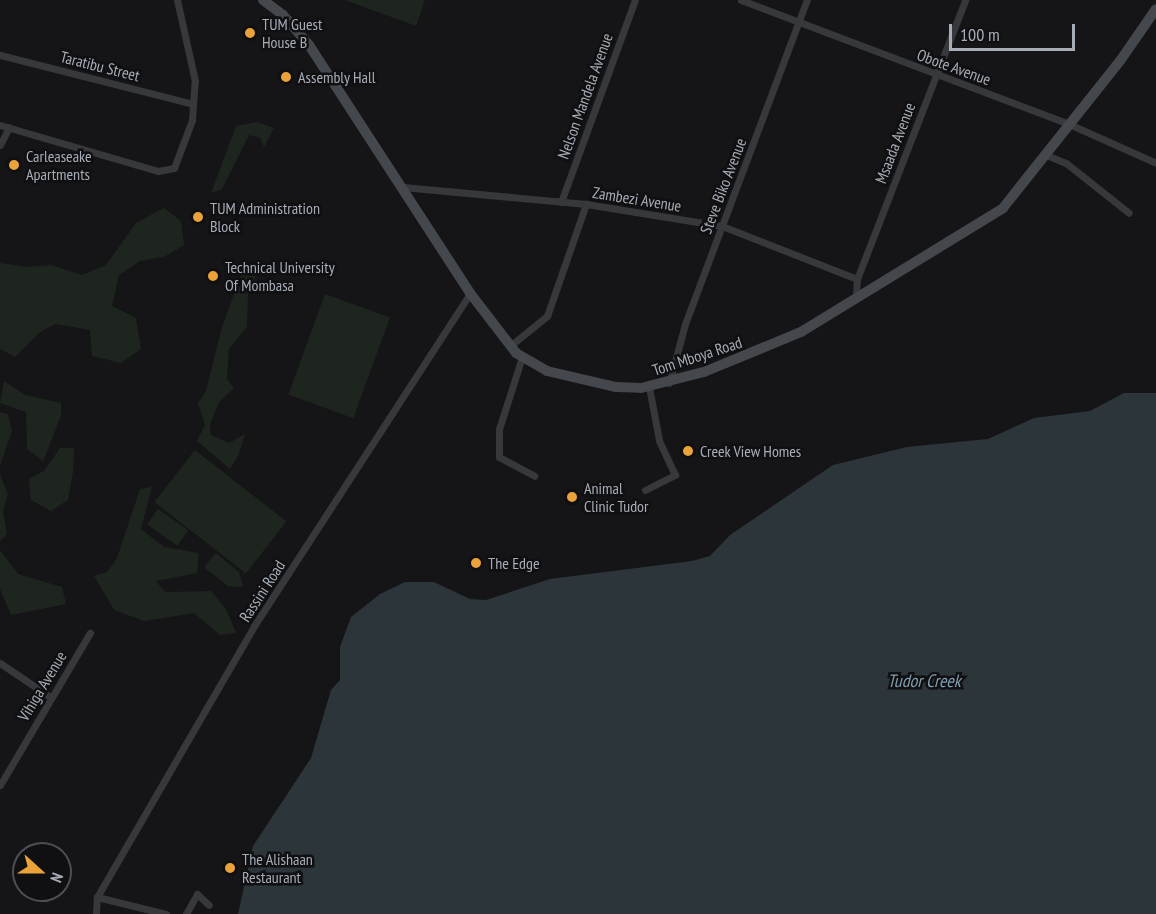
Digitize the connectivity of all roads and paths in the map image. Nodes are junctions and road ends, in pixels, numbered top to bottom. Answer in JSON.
{"nodes":[{"id":1,"x":177,"y":0,"type":"edge"},
{"id":2,"x":263,"y":0,"type":"edge"},
{"id":3,"x":634,"y":0,"type":"edge"},
{"id":4,"x":741,"y":0,"type":"edge"},
{"id":5,"x":807,"y":0,"type":"edge"},
{"id":6,"x":965,"y":0,"type":"edge"},
{"id":7,"x":1156,"y":9,"type":"edge"},
{"id":8,"x":798,"y":23,"type":"junction"},
{"id":9,"x":0,"y":55,"type":"edge"},
{"id":10,"x":935,"y":74,"type":"junction"},
{"id":11,"x":193,"y":104,"type":"junction"},
{"id":12,"x":1070,"y":124,"type":"junction"},
{"id":13,"x":0,"y":125,"type":"edge"},
{"id":14,"x":9,"y":127,"type":"junction"},
{"id":15,"x":0,"y":145,"type":"edge"},
{"id":16,"x":1046,"y":155,"type":"junction"},
{"id":17,"x":1156,"y":163,"type":"edge"},
{"id":18,"x":403,"y":187,"type":"junction"},
{"id":19,"x":561,"y":202,"type":"junction"},
{"id":20,"x":586,"y":204,"type":"junction"},
{"id":21,"x":1129,"y":213,"type":"dead end"},
{"id":22,"x":722,"y":226,"type":"junction"},
{"id":23,"x":856,"y":279,"type":"junction"},
{"id":24,"x":470,"y":293,"type":"junction"},
{"id":25,"x":856,"y":296,"type":"junction"},
{"id":26,"x":510,"y":346,"type":"junction"},
{"id":27,"x":522,"y":357,"type":"junction"},
{"id":28,"x":669,"y":383,"type":"junction"},
{"id":29,"x":649,"y":387,"type":"junction"},
{"id":30,"x":534,"y":476,"type":"dead end"},
{"id":31,"x":645,"y":490,"type":"dead end"},
{"id":32,"x":90,"y":633,"type":"dead end"},
{"id":33,"x":0,"y":663,"type":"edge"},
{"id":34,"x":50,"y":697,"type":"junction"},
{"id":35,"x":0,"y":784,"type":"edge"},
{"id":36,"x":97,"y":897,"type":"junction"},
{"id":37,"x":209,"y":905,"type":"dead end"},
{"id":38,"x":96,"y":914,"type":"edge"},
{"id":39,"x":166,"y":914,"type":"edge"},
{"id":40,"x":186,"y":914,"type":"edge"}],
"edges":[{"from":1,"to":11,"type":"street"},
{"from":2,"to":18,"type":"main road","name":"Tom Mboya Road"},
{"from":3,"to":19,"type":"street","name":"Nelson Mandela Avenue"},
{"from":4,"to":8,"type":"street","name":"Obote Avenue"},
{"from":5,"to":8,"type":"street","name":"Steve Biko Avenue"},
{"from":6,"to":10,"type":"street","name":"Msaada Avenue"},
{"from":7,"to":12,"type":"main road","name":"Tom Mboya Road"},
{"from":8,"to":10,"type":"street","name":"Obote Avenue"},
{"from":8,"to":22,"type":"street","name":"Steve Biko Avenue"},
{"from":9,"to":11,"type":"street","name":"Taratibu Street"},
{"from":10,"to":12,"type":"street","name":"Obote Avenue"},
{"from":10,"to":23,"type":"street","name":"Msaada Avenue"},
{"from":11,"to":14,"type":"street"},
{"from":12,"to":16,"type":"main road","name":"Tom Mboya Road"},
{"from":12,"to":17,"type":"street","name":"Obote Avenue"},
{"from":13,"to":14,"type":"street"},
{"from":14,"to":15,"type":"street"},
{"from":16,"to":21,"type":"street"},
{"from":16,"to":25,"type":"main road","name":"Tom Mboya Road"},
{"from":18,"to":19,"type":"street","name":"Zambezi Avenue"},
{"from":18,"to":24,"type":"main road","name":"Tom Mboya Road"},
{"from":19,"to":20,"type":"street","name":"Zambezi Avenue"},
{"from":20,"to":22,"type":"street","name":"Zambezi Avenue"},
{"from":20,"to":26,"type":"street"},
{"from":22,"to":23,"type":"street","name":"Zambezi Avenue"},
{"from":22,"to":28,"type":"street","name":"Steve Biko Avenue"},
{"from":23,"to":25,"type":"street","name":"Msaada Avenue"},
{"from":24,"to":26,"type":"main road","name":"Tom Mboya Road"},
{"from":24,"to":36,"type":"street","name":"Rassini Road"},
{"from":25,"to":28,"type":"main road","name":"Tom Mboya Road"},
{"from":26,"to":27,"type":"main road","name":"Tom Mboya Road"},
{"from":27,"to":29,"type":"main road","name":"Tom Mboya Road"},
{"from":27,"to":30,"type":"street"},
{"from":28,"to":29,"type":"main road","name":"Tom Mboya Road"},
{"from":29,"to":31,"type":"street"},
{"from":32,"to":34,"type":"street","name":"Vihiga Avenue"},
{"from":33,"to":34,"type":"street"},
{"from":34,"to":35,"type":"street","name":"Vihiga Avenue"},
{"from":36,"to":38,"type":"street","name":"Rassini Road"},
{"from":36,"to":39,"type":"street"},
{"from":37,"to":40,"type":"street"}]}
